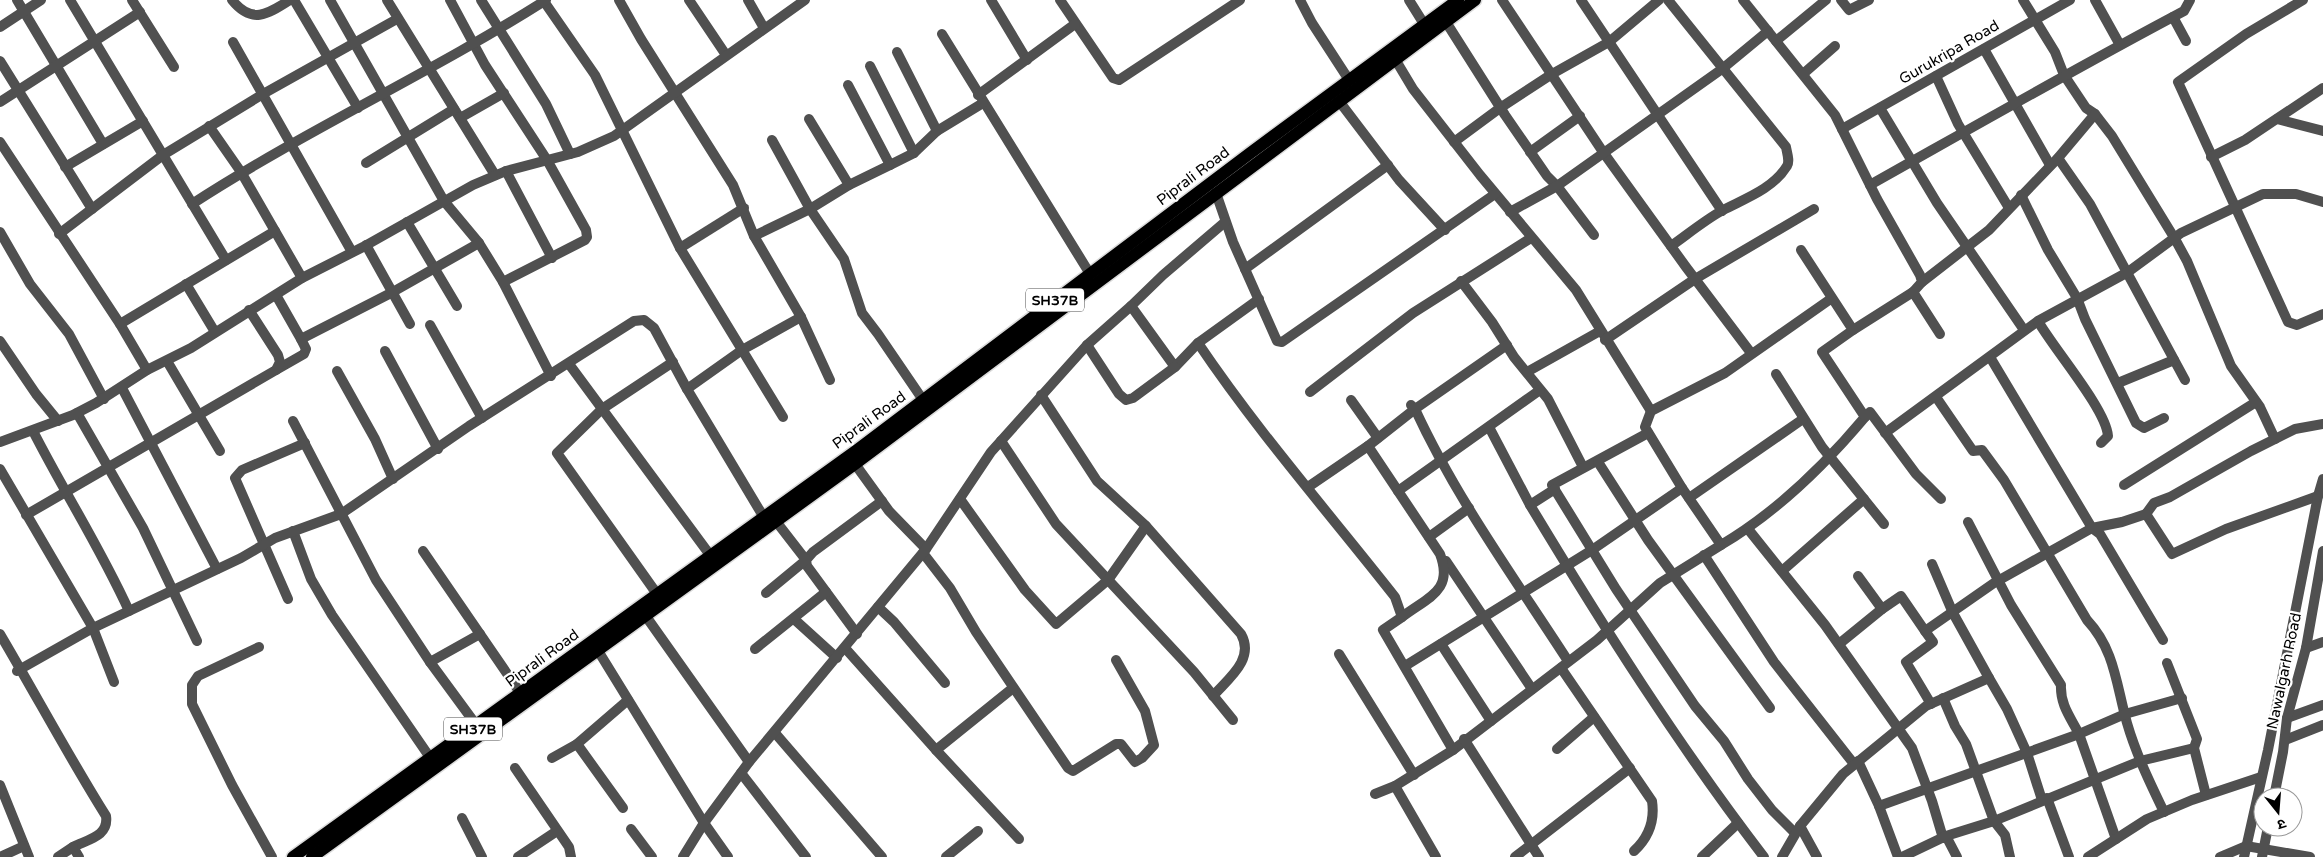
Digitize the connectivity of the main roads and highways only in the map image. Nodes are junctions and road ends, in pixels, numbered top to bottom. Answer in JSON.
{"nodes":[{"id":1,"x":1458,"y":0,"type":"edge"},
{"id":2,"x":1475,"y":0,"type":"edge"},
{"id":3,"x":769,"y":518,"type":"junction"},
{"id":4,"x":293,"y":857,"type":"edge"},
{"id":5,"x":312,"y":857,"type":"edge"}],
"edges":[{"from":1,"to":3,"type":"main road","name":"Piprali Road","number":"SH37B"},
{"from":2,"to":3,"type":"main road"},
{"from":3,"to":4,"type":"main road","name":"Piprali Road","number":"SH37B"},
{"from":3,"to":5,"type":"main road"}]}
